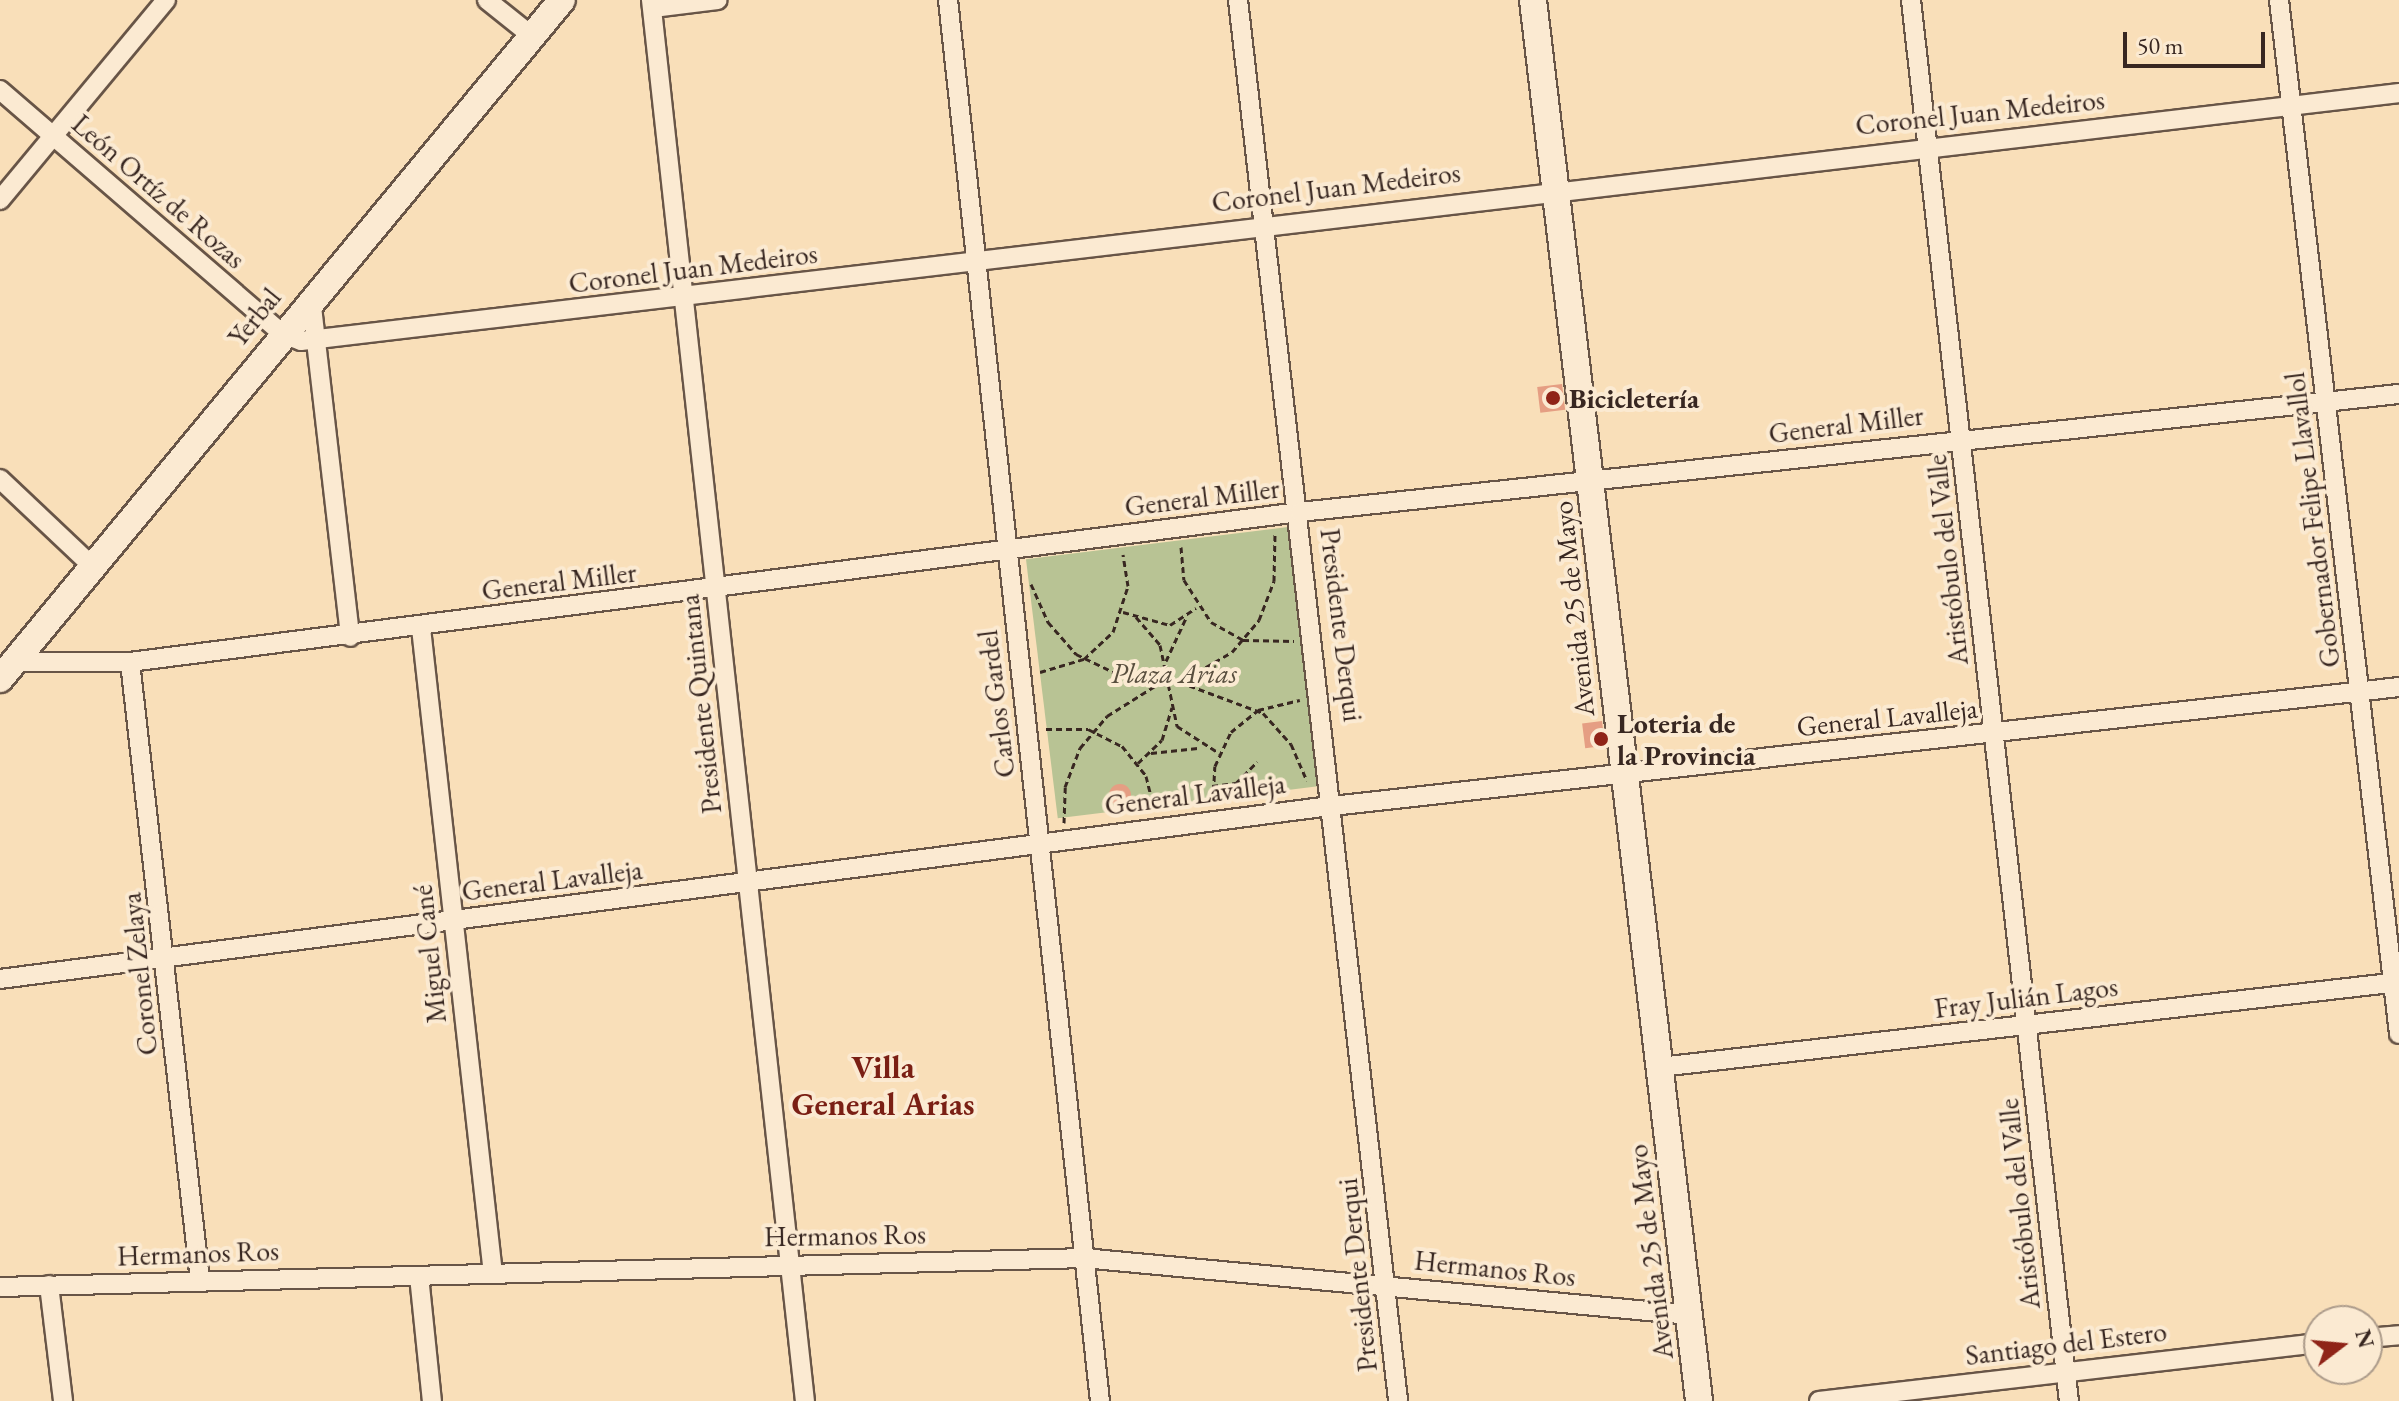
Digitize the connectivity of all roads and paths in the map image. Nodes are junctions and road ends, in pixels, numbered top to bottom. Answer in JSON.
{"nodes":[{"id":1,"x":166,"y":0,"type":"edge"},
{"id":2,"x":487,"y":0,"type":"edge"},
{"id":3,"x":562,"y":0,"type":"edge"},
{"id":4,"x":718,"y":0,"type":"edge"},
{"id":5,"x":948,"y":0,"type":"edge"},
{"id":6,"x":1238,"y":0,"type":"edge"},
{"id":7,"x":1533,"y":0,"type":"edge"},
{"id":8,"x":1911,"y":0,"type":"edge"},
{"id":9,"x":2279,"y":0,"type":"edge"},
{"id":10,"x":652,"y":4,"type":"edge"},
{"id":11,"x":532,"y":36,"type":"junction"},
{"id":12,"x":0,"y":90,"type":"edge"},
{"id":13,"x":2399,"y":93,"type":"edge"},
{"id":14,"x":2291,"y":106,"type":"junction"},
{"id":15,"x":51,"y":136,"type":"junction"},
{"id":16,"x":1927,"y":145,"type":"junction"},
{"id":17,"x":1557,"y":189,"type":"junction"},
{"id":18,"x":0,"y":200,"type":"edge"},
{"id":19,"x":1266,"y":223,"type":"junction"},
{"id":20,"x":973,"y":260,"type":"junction"},
{"id":21,"x":311,"y":298,"type":"junction"},
{"id":22,"x":684,"y":299,"type":"junction"},
{"id":23,"x":283,"y":334,"type":"junction"},
{"id":24,"x":315,"y":341,"type":"junction"},
{"id":25,"x":2399,"y":394,"type":"edge"},
{"id":26,"x":2327,"y":403,"type":"junction"},
{"id":27,"x":1962,"y":438,"type":"junction"},
{"id":28,"x":0,"y":479,"type":"edge"},
{"id":29,"x":1591,"y":483,"type":"junction"},
{"id":30,"x":1300,"y":512,"type":"junction"},
{"id":31,"x":1273,"y":516,"type":"junction"},
{"id":32,"x":1185,"y":527,"type":"junction"},
{"id":33,"x":1114,"y":537,"type":"junction"},
{"id":34,"x":1015,"y":550,"type":"junction"},
{"id":35,"x":91,"y":565,"type":"junction"},
{"id":36,"x":716,"y":589,"type":"junction"},
{"id":37,"x":1198,"y":607,"type":"junction"},
{"id":38,"x":1123,"y":612,"type":"junction"},
{"id":39,"x":1188,"y":615,"type":"junction"},
{"id":40,"x":1136,"y":617,"type":"junction"},
{"id":41,"x":421,"y":628,"type":"junction"},
{"id":42,"x":1314,"y":631,"type":"junction"},
{"id":43,"x":350,"y":637,"type":"junction"},
{"id":44,"x":1243,"y":640,"type":"junction"},
{"id":45,"x":1084,"y":659,"type":"junction"},
{"id":46,"x":130,"y":662,"type":"junction"},
{"id":47,"x":1166,"y":663,"type":"junction"},
{"id":48,"x":1020,"y":668,"type":"junction"},
{"id":49,"x":7,"y":671,"type":"edge"},
{"id":50,"x":1180,"y":682,"type":"junction"},
{"id":51,"x":1169,"y":683,"type":"junction"},
{"id":52,"x":1157,"y":685,"type":"junction"},
{"id":53,"x":2399,"y":687,"type":"edge"},
{"id":54,"x":2360,"y":692,"type":"junction"},
{"id":55,"x":1324,"y":702,"type":"junction"},
{"id":56,"x":1173,"y":705,"type":"junction"},
{"id":57,"x":1258,"y":710,"type":"junction"},
{"id":58,"x":1092,"y":730,"type":"junction"},
{"id":59,"x":1994,"y":734,"type":"junction"},
{"id":60,"x":1028,"y":735,"type":"junction"},
{"id":61,"x":1202,"y":748,"type":"junction"},
{"id":62,"x":1219,"y":753,"type":"junction"},
{"id":63,"x":1150,"y":754,"type":"junction"},
{"id":64,"x":1257,"y":762,"type":"dead end"},
{"id":65,"x":1138,"y":763,"type":"junction"},
{"id":66,"x":1624,"y":774,"type":"junction"},
{"id":67,"x":1212,"y":786,"type":"junction"},
{"id":68,"x":1336,"y":807,"type":"junction"},
{"id":69,"x":1314,"y":808,"type":"junction"},
{"id":70,"x":1218,"y":820,"type":"junction"},
{"id":71,"x":1154,"y":828,"type":"junction"},
{"id":72,"x":1065,"y":838,"type":"junction"},
{"id":73,"x":1040,"y":841,"type":"junction"},
{"id":74,"x":749,"y":883,"type":"junction"},
{"id":75,"x":454,"y":921,"type":"junction"},
{"id":76,"x":167,"y":959,"type":"junction"},
{"id":77,"x":0,"y":979,"type":"edge"},
{"id":78,"x":2396,"y":983,"type":"edge"},
{"id":79,"x":2028,"y":1025,"type":"junction"},
{"id":80,"x":2399,"y":1034,"type":"edge"},
{"id":81,"x":1660,"y":1067,"type":"junction"},
{"id":82,"x":1083,"y":1258,"type":"junction"},
{"id":83,"x":791,"y":1263,"type":"junction"},
{"id":84,"x":493,"y":1274,"type":"junction"},
{"id":85,"x":419,"y":1276,"type":"junction"},
{"id":86,"x":200,"y":1280,"type":"junction"},
{"id":87,"x":49,"y":1285,"type":"junction"},
{"id":88,"x":1387,"y":1285,"type":"junction"},
{"id":89,"x":0,"y":1287,"type":"edge"},
{"id":90,"x":1690,"y":1315,"type":"junction"},
{"id":91,"x":2303,"y":1345,"type":"edge"},
{"id":92,"x":2065,"y":1370,"type":"junction"},
{"id":93,"x":63,"y":1401,"type":"edge"},
{"id":94,"x":432,"y":1401,"type":"edge"},
{"id":95,"x":805,"y":1401,"type":"edge"},
{"id":96,"x":1100,"y":1401,"type":"edge"},
{"id":97,"x":1398,"y":1401,"type":"edge"},
{"id":98,"x":1699,"y":1401,"type":"edge"},
{"id":99,"x":1819,"y":1401,"type":"edge"},
{"id":100,"x":2069,"y":1401,"type":"edge"}],
"edges":[{"from":1,"to":15,"type":"street"},
{"from":2,"to":11,"type":"street"},
{"from":3,"to":11,"type":"main road","name":"Yerbal"},
{"from":4,"to":10,"type":"street"},
{"from":5,"to":20,"type":"street","name":"Carlos Gardel"},
{"from":6,"to":19,"type":"street","name":"Presidente Derqui"},
{"from":7,"to":17,"type":"main road","name":"Avenida 25 de Mayo"},
{"from":8,"to":16,"type":"street","name":"Aristóbulo del Valle"},
{"from":9,"to":14,"type":"street","name":"Gobernador Felipe Llavallol"},
{"from":10,"to":22,"type":"street","name":"Presidente Quintana"},
{"from":11,"to":21,"type":"main road","name":"Yerbal"},
{"from":12,"to":15,"type":"street","name":"León Ortíz de Rozas"},
{"from":13,"to":14,"type":"street","name":"Coronel Juan Medeiros"},
{"from":14,"to":16,"type":"street","name":"Coronel Juan Medeiros"},
{"from":14,"to":26,"type":"street","name":"Gobernador Felipe Llavallol"},
{"from":15,"to":18,"type":"street"},
{"from":15,"to":23,"type":"street","name":"León Ortíz de Rozas"},
{"from":16,"to":17,"type":"street","name":"Coronel Juan Medeiros"},
{"from":16,"to":27,"type":"street","name":"Aristóbulo del Valle"},
{"from":17,"to":19,"type":"street","name":"Coronel Juan Medeiros"},
{"from":17,"to":29,"type":"main road","name":"Avenida 25 de Mayo"},
{"from":19,"to":20,"type":"street","name":"Coronel Juan Medeiros"},
{"from":19,"to":30,"type":"street","name":"Presidente Derqui"},
{"from":20,"to":22,"type":"street","name":"Coronel Juan Medeiros"},
{"from":20,"to":34,"type":"street","name":"Carlos Gardel"},
{"from":21,"to":23,"type":"main road","name":"Yerbal"},
{"from":21,"to":24,"type":"street"},
{"from":22,"to":24,"type":"street","name":"Coronel Juan Medeiros"},
{"from":22,"to":36,"type":"street","name":"Presidente Quintana"},
{"from":23,"to":24,"type":"street","name":"Coronel Juan Medeiros"},
{"from":23,"to":35,"type":"main road","name":"Yerbal"},
{"from":24,"to":43,"type":"street"},
{"from":25,"to":26,"type":"street","name":"General Miller"},
{"from":26,"to":27,"type":"street","name":"General Miller"},
{"from":26,"to":54,"type":"street","name":"Gobernador Felipe Llavallol"},
{"from":27,"to":29,"type":"street","name":"General Miller"},
{"from":27,"to":59,"type":"street","name":"Aristóbulo del Valle"},
{"from":28,"to":35,"type":"street"},
{"from":29,"to":30,"type":"street","name":"General Miller"},
{"from":29,"to":66,"type":"main road","name":"Avenida 25 de Mayo"},
{"from":30,"to":31,"type":"street","name":"General Miller"},
{"from":30,"to":42,"type":"street","name":"Presidente Derqui"},
{"from":31,"to":32,"type":"street","name":"General Miller"},
{"from":31,"to":44,"type":"path"},
{"from":32,"to":33,"type":"street","name":"General Miller"},
{"from":32,"to":37,"type":"path"},
{"from":33,"to":34,"type":"street","name":"General Miller"},
{"from":33,"to":38,"type":"path"},
{"from":34,"to":36,"type":"street","name":"General Miller"},
{"from":34,"to":45,"type":"path"},
{"from":34,"to":48,"type":"street","name":"Carlos Gardel"},
{"from":35,"to":49,"type":"main road","name":"Yerbal"},
{"from":36,"to":41,"type":"street","name":"General Miller"},
{"from":36,"to":74,"type":"street","name":"Presidente Quintana"},
{"from":37,"to":39,"type":"path"},
{"from":37,"to":44,"type":"path"},
{"from":38,"to":40,"type":"path"},
{"from":38,"to":45,"type":"path"},
{"from":39,"to":40,"type":"path"},
{"from":39,"to":47,"type":"path"},
{"from":40,"to":47,"type":"path"},
{"from":41,"to":43,"type":"street","name":"General Miller"},
{"from":41,"to":75,"type":"street","name":"Miguel Cané"},
{"from":42,"to":44,"type":"path"},
{"from":42,"to":55,"type":"street","name":"Presidente Derqui"},
{"from":43,"to":46,"type":"street","name":"General Miller"},
{"from":44,"to":50,"type":"path"},
{"from":45,"to":48,"type":"path"},
{"from":45,"to":52,"type":"path"},
{"from":46,"to":49,"type":"street","name":"General Miller"},
{"from":46,"to":76,"type":"street","name":"Coronel Zelaya"},
{"from":47,"to":51,"type":"path"},
{"from":48,"to":60,"type":"street","name":"Carlos Gardel"},
{"from":50,"to":51,"type":"path"},
{"from":50,"to":57,"type":"path"},
{"from":51,"to":52,"type":"path"},
{"from":51,"to":56,"type":"path"},
{"from":52,"to":58,"type":"path"},
{"from":53,"to":54,"type":"street","name":"General Lavalleja"},
{"from":54,"to":59,"type":"street","name":"General Lavalleja"},
{"from":54,"to":78,"type":"street","name":"Gobernador Felipe Llavallol"},
{"from":55,"to":57,"type":"path"},
{"from":55,"to":68,"type":"street","name":"Presidente Derqui"},
{"from":56,"to":61,"type":"path"},
{"from":56,"to":63,"type":"path"},
{"from":57,"to":62,"type":"path"},
{"from":57,"to":69,"type":"path"},
{"from":58,"to":60,"type":"path"},
{"from":58,"to":65,"type":"path"},
{"from":58,"to":72,"type":"path"},
{"from":59,"to":66,"type":"street","name":"General Lavalleja"},
{"from":59,"to":79,"type":"street","name":"Aristóbulo del Valle"},
{"from":60,"to":73,"type":"street","name":"Carlos Gardel"},
{"from":61,"to":62,"type":"path"},
{"from":61,"to":63,"type":"path"},
{"from":62,"to":67,"type":"path"},
{"from":63,"to":65,"type":"path"},
{"from":64,"to":67,"type":"path"},
{"from":65,"to":71,"type":"path"},
{"from":66,"to":68,"type":"street","name":"General Lavalleja"},
{"from":66,"to":81,"type":"main road","name":"Avenida 25 de Mayo"},
{"from":67,"to":70,"type":"path"},
{"from":68,"to":69,"type":"street","name":"General Lavalleja"},
{"from":68,"to":88,"type":"street","name":"Presidente Derqui"},
{"from":69,"to":70,"type":"street","name":"General Lavalleja"},
{"from":70,"to":71,"type":"street","name":"General Lavalleja"},
{"from":71,"to":72,"type":"street","name":"General Lavalleja"},
{"from":72,"to":73,"type":"street","name":"General Lavalleja"},
{"from":73,"to":74,"type":"street","name":"General Lavalleja"},
{"from":73,"to":82,"type":"street","name":"Carlos Gardel"},
{"from":74,"to":75,"type":"street","name":"General Lavalleja"},
{"from":74,"to":83,"type":"street","name":"Presidente Quintana"},
{"from":75,"to":76,"type":"street","name":"General Lavalleja"},
{"from":75,"to":84,"type":"street","name":"Miguel Cané"},
{"from":76,"to":77,"type":"street","name":"General Lavalleja"},
{"from":76,"to":86,"type":"street","name":"Coronel Zelaya"},
{"from":78,"to":79,"type":"street","name":"Fray Julián Lagos"},
{"from":78,"to":80,"type":"street","name":"Gobernador Felipe Llavallol"},
{"from":79,"to":81,"type":"street","name":"Fray Julián Lagos"},
{"from":79,"to":92,"type":"street","name":"Aristóbulo del Valle"},
{"from":81,"to":90,"type":"main road","name":"Avenida 25 de Mayo"},
{"from":82,"to":83,"type":"street","name":"Hermanos Ros"},
{"from":82,"to":88,"type":"street","name":"Hermanos Ros"},
{"from":82,"to":96,"type":"street","name":"Carlos Gardel"},
{"from":83,"to":84,"type":"street","name":"Hermanos Ros"},
{"from":83,"to":95,"type":"street","name":"Presidente Quintana"},
{"from":84,"to":85,"type":"street","name":"Hermanos Ros"},
{"from":85,"to":86,"type":"street","name":"Hermanos Ros"},
{"from":85,"to":94,"type":"street"},
{"from":86,"to":87,"type":"street","name":"Hermanos Ros"},
{"from":87,"to":89,"type":"street","name":"Hermanos Ros"},
{"from":87,"to":93,"type":"street"},
{"from":88,"to":90,"type":"street","name":"Hermanos Ros"},
{"from":88,"to":97,"type":"street","name":"Presidente Derqui"},
{"from":90,"to":98,"type":"main road","name":"Avenida 25 de Mayo"},
{"from":91,"to":92,"type":"street","name":"Santiago del Estero"},
{"from":92,"to":99,"type":"street","name":"Santiago del Estero"},
{"from":92,"to":100,"type":"street","name":"Aristóbulo del Valle"}]}
